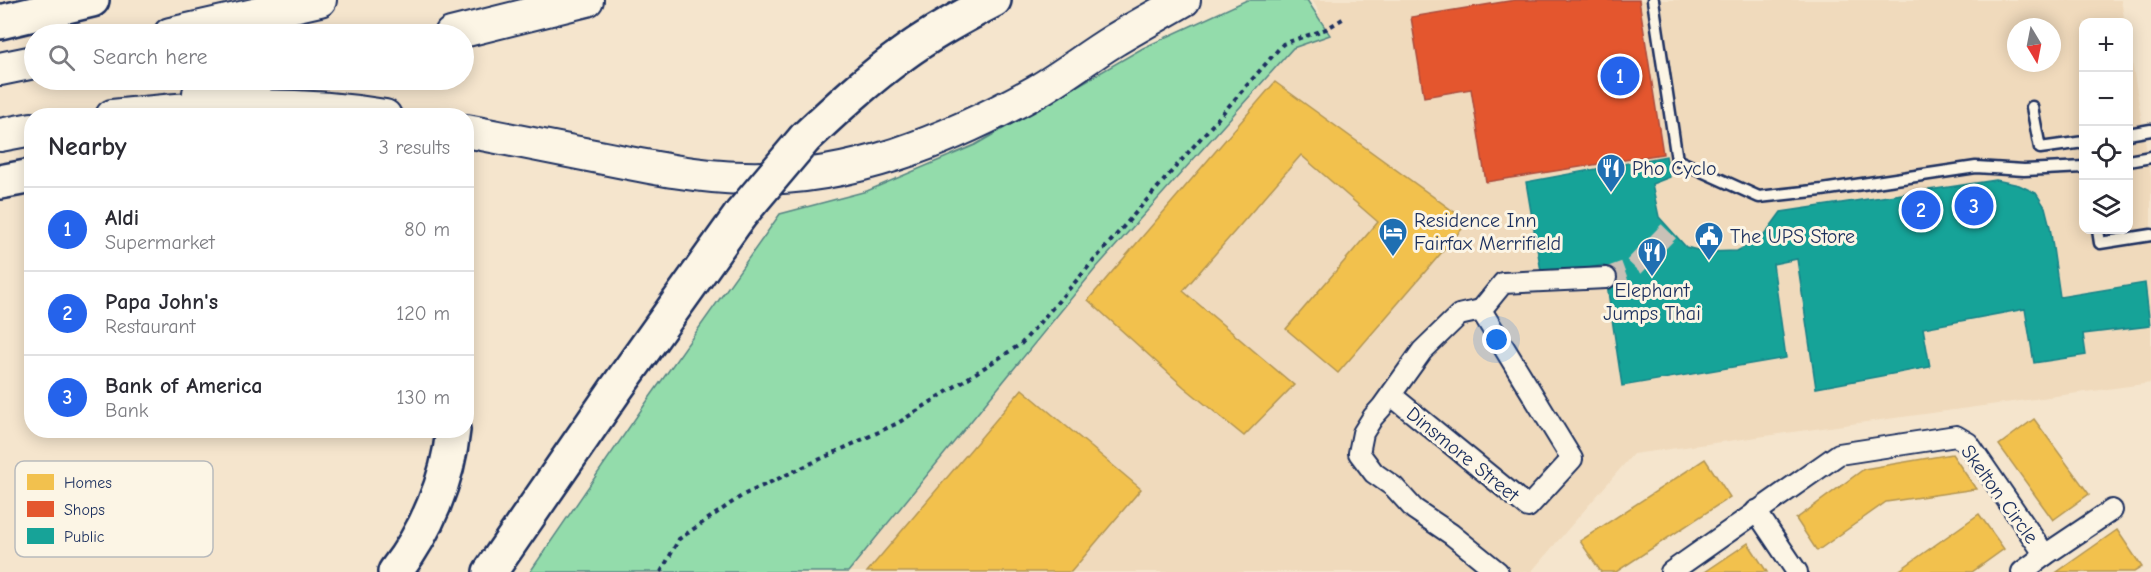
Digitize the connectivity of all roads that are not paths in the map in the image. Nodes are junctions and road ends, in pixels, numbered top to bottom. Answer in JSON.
{"nodes":[{"id":1,"x":92,"y":0,"type":"edge"},
{"id":2,"x":320,"y":0,"type":"edge"},
{"id":3,"x":587,"y":0,"type":"edge"},
{"id":4,"x":994,"y":0,"type":"edge"},
{"id":5,"x":1184,"y":0,"type":"edge"},
{"id":6,"x":1653,"y":0,"type":"edge"},
{"id":7,"x":0,"y":22,"type":"edge"},
{"id":8,"x":214,"y":24,"type":"edge"},
{"id":9,"x":474,"y":28,"type":"edge"},
{"id":10,"x":24,"y":64,"type":"edge"},
{"id":11,"x":0,"y":69,"type":"edge"},
{"id":12,"x":213,"y":90,"type":"edge"},
{"id":13,"x":2032,"y":107,"type":"dead end"},
{"id":14,"x":134,"y":108,"type":"edge"},
{"id":15,"x":199,"y":108,"type":"edge"},
{"id":16,"x":327,"y":108,"type":"edge"},
{"id":17,"x":24,"y":130,"type":"edge"},
{"id":18,"x":2151,"y":130,"type":"edge"},
{"id":19,"x":474,"y":132,"type":"edge"},
{"id":20,"x":2133,"y":133,"type":"edge"},
{"id":21,"x":0,"y":135,"type":"edge"},
{"id":22,"x":2079,"y":143,"type":"edge"},
{"id":23,"x":2151,"y":158,"type":"edge"},
{"id":24,"x":2133,"y":160,"type":"edge"},
{"id":25,"x":2079,"y":167,"type":"edge"},
{"id":26,"x":24,"y":178,"type":"edge"},
{"id":27,"x":0,"y":182,"type":"edge"},
{"id":28,"x":2099,"y":234,"type":"edge"},
{"id":29,"x":2151,"y":236,"type":"edge"},
{"id":30,"x":1606,"y":278,"type":"tunnel mouth"},
{"id":31,"x":1481,"y":310,"type":"junction"},
{"id":32,"x":1391,"y":395,"type":"junction"},
{"id":33,"x":452,"y":438,"type":"edge"},
{"id":34,"x":2112,"y":510,"type":"dead end"},
{"id":35,"x":1756,"y":511,"type":"junction"},
{"id":36,"x":2045,"y":555,"type":"junction"},
{"id":37,"x":395,"y":572,"type":"edge"},
{"id":38,"x":490,"y":572,"type":"edge"},
{"id":39,"x":1498,"y":572,"type":"edge"},
{"id":40,"x":1671,"y":572,"type":"edge"},
{"id":41,"x":1797,"y":572,"type":"edge"},
{"id":42,"x":2022,"y":572,"type":"edge"}],
"edges":[{"from":1,"to":7,"type":"highway"},
{"from":2,"to":8,"type":"main road"},
{"from":3,"to":9,"type":"main road"},
{"from":4,"to":38,"type":"highway","bridge":true},
{"from":5,"to":19,"type":"main road"},
{"from":6,"to":25,"type":"lane"},
{"from":10,"to":11,"type":"main road"},
{"from":12,"to":14,"type":"main road"},
{"from":13,"to":22,"type":"lane"},
{"from":15,"to":16,"type":"main road"},
{"from":17,"to":21,"type":"main road"},
{"from":18,"to":20,"type":"lane"},
{"from":23,"to":24,"type":"lane"},
{"from":26,"to":27,"type":"highway"},
{"from":28,"to":29,"type":"lane"},
{"from":30,"to":31,"type":"street"},
{"from":31,"to":32,"type":"street","name":"Dinsmore Street"},
{"from":31,"to":32,"type":"street","name":"Dinsmore Street"},
{"from":32,"to":39,"type":"street","name":"Dinsmore Street"},
{"from":33,"to":37,"type":"highway"},
{"from":34,"to":36,"type":"street","name":"Skelton Circle"},
{"from":35,"to":36,"type":"street","name":"Skelton Circle"},
{"from":35,"to":40,"type":"street","name":"Skelton Circle"},
{"from":35,"to":41,"type":"street"},
{"from":36,"to":42,"type":"street","name":"Skelton Circle"}]}
